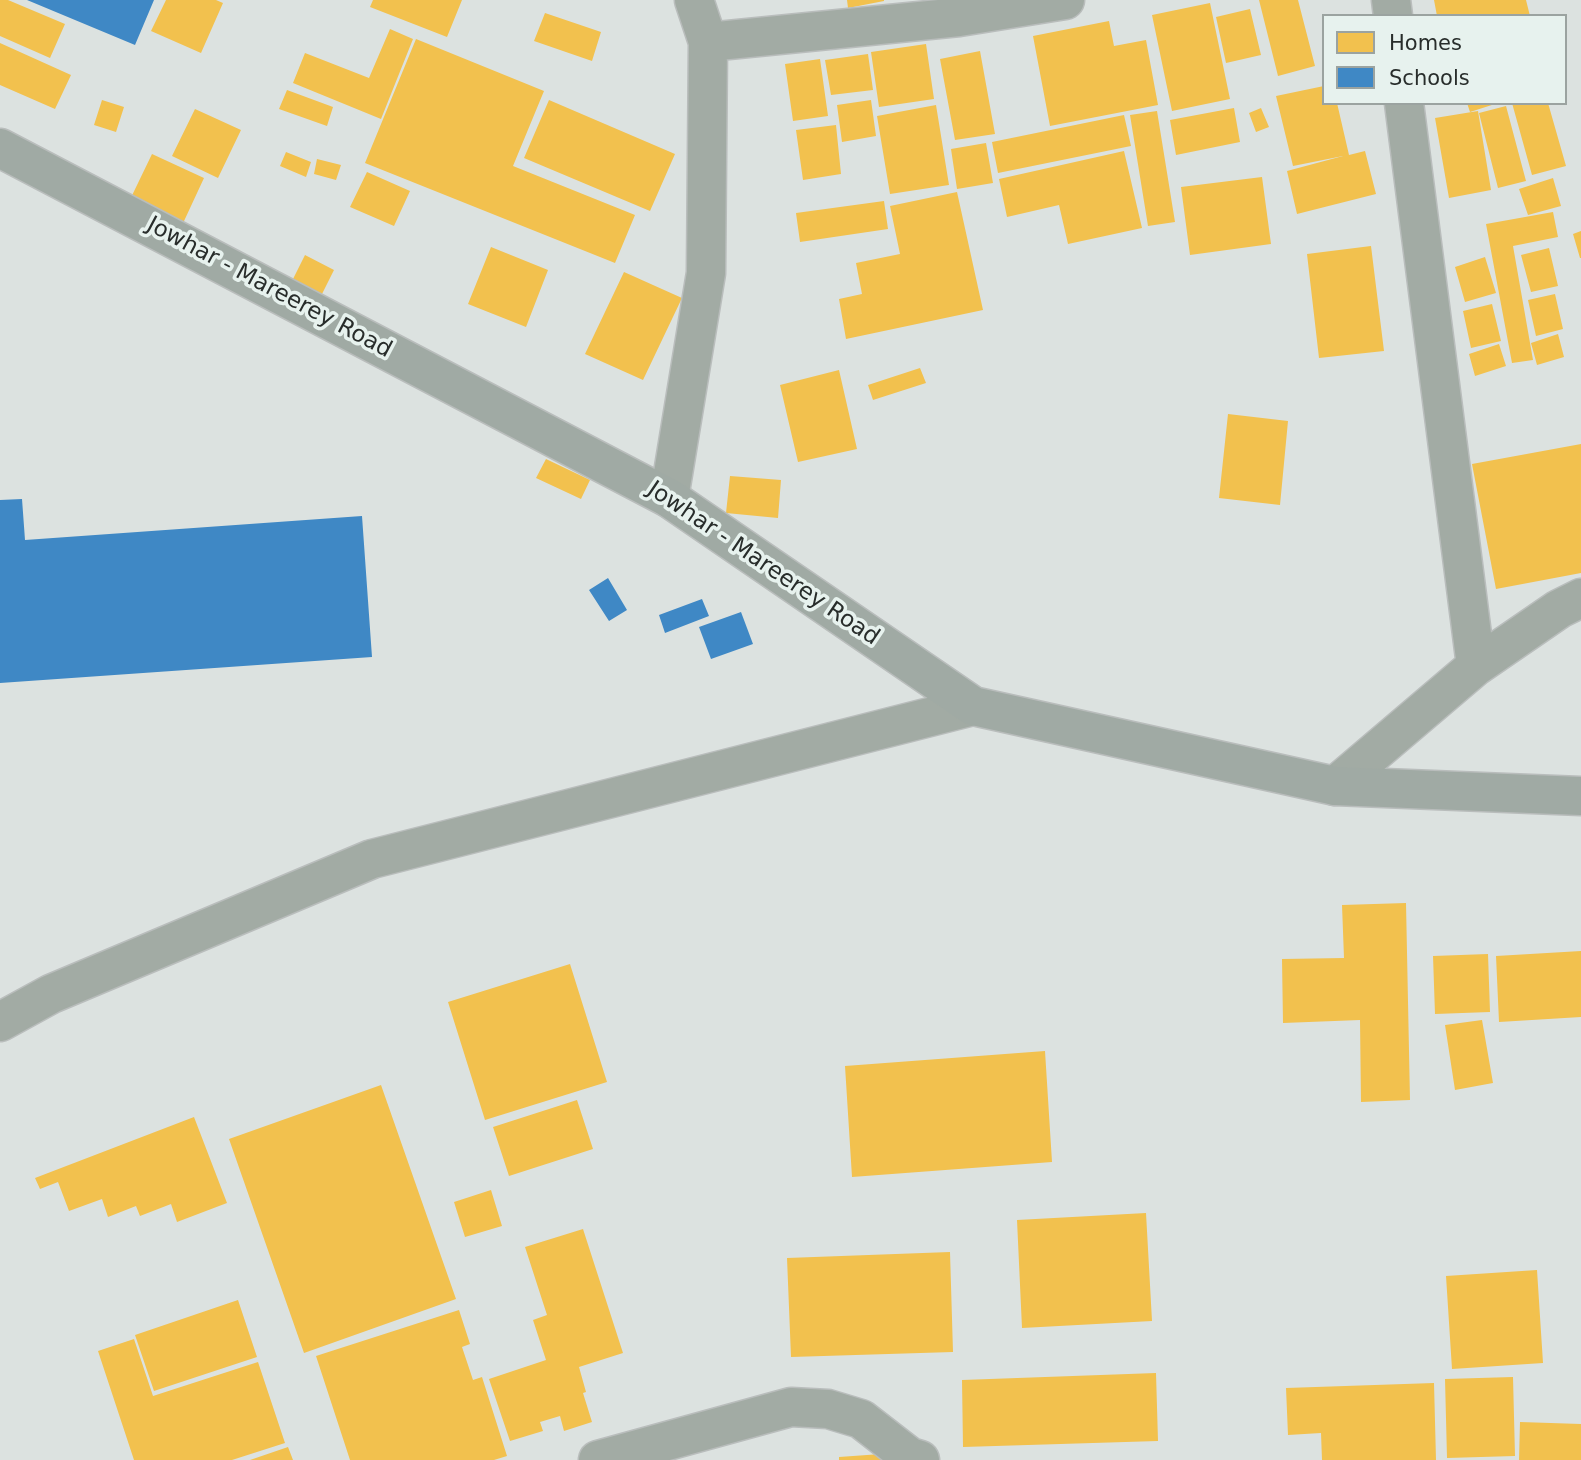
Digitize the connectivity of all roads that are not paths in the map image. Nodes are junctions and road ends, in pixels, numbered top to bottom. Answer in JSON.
{"nodes":[{"id":1,"x":694,"y":0,"type":"edge"},
{"id":2,"x":1065,"y":0,"type":"edge"},
{"id":3,"x":708,"y":43,"type":"junction"},
{"id":4,"x":1404,"y":105,"type":"edge"},
{"id":5,"x":0,"y":148,"type":"edge"},
{"id":6,"x":669,"y":498,"type":"junction"},
{"id":7,"x":1581,"y":598,"type":"edge"},
{"id":8,"x":1476,"y":666,"type":"junction"},
{"id":9,"x":973,"y":706,"type":"junction"},
{"id":10,"x":1335,"y":786,"type":"junction"},
{"id":11,"x":1581,"y":796,"type":"edge"},
{"id":12,"x":0,"y":1022,"type":"edge"},
{"id":13,"x":913,"y":1459,"type":"edge"},
{"id":14,"x":598,"y":1460,"type":"edge"}],
"edges":[{"from":1,"to":3,"type":"street"},
{"from":2,"to":3,"type":"street"},
{"from":3,"to":6,"type":"street"},
{"from":4,"to":8,"type":"street"},
{"from":5,"to":6,"type":"street","name":"Jowhar - Mareerey Road"},
{"from":6,"to":9,"type":"street","name":"Jowhar - Mareerey Road"},
{"from":7,"to":8,"type":"street"},
{"from":8,"to":10,"type":"street"},
{"from":9,"to":10,"type":"street","name":"Jowhar - Mareerey Road"},
{"from":9,"to":12,"type":"street"},
{"from":10,"to":11,"type":"street","name":"Jowhar - Mareerey Road"},
{"from":13,"to":14,"type":"street"}]}
